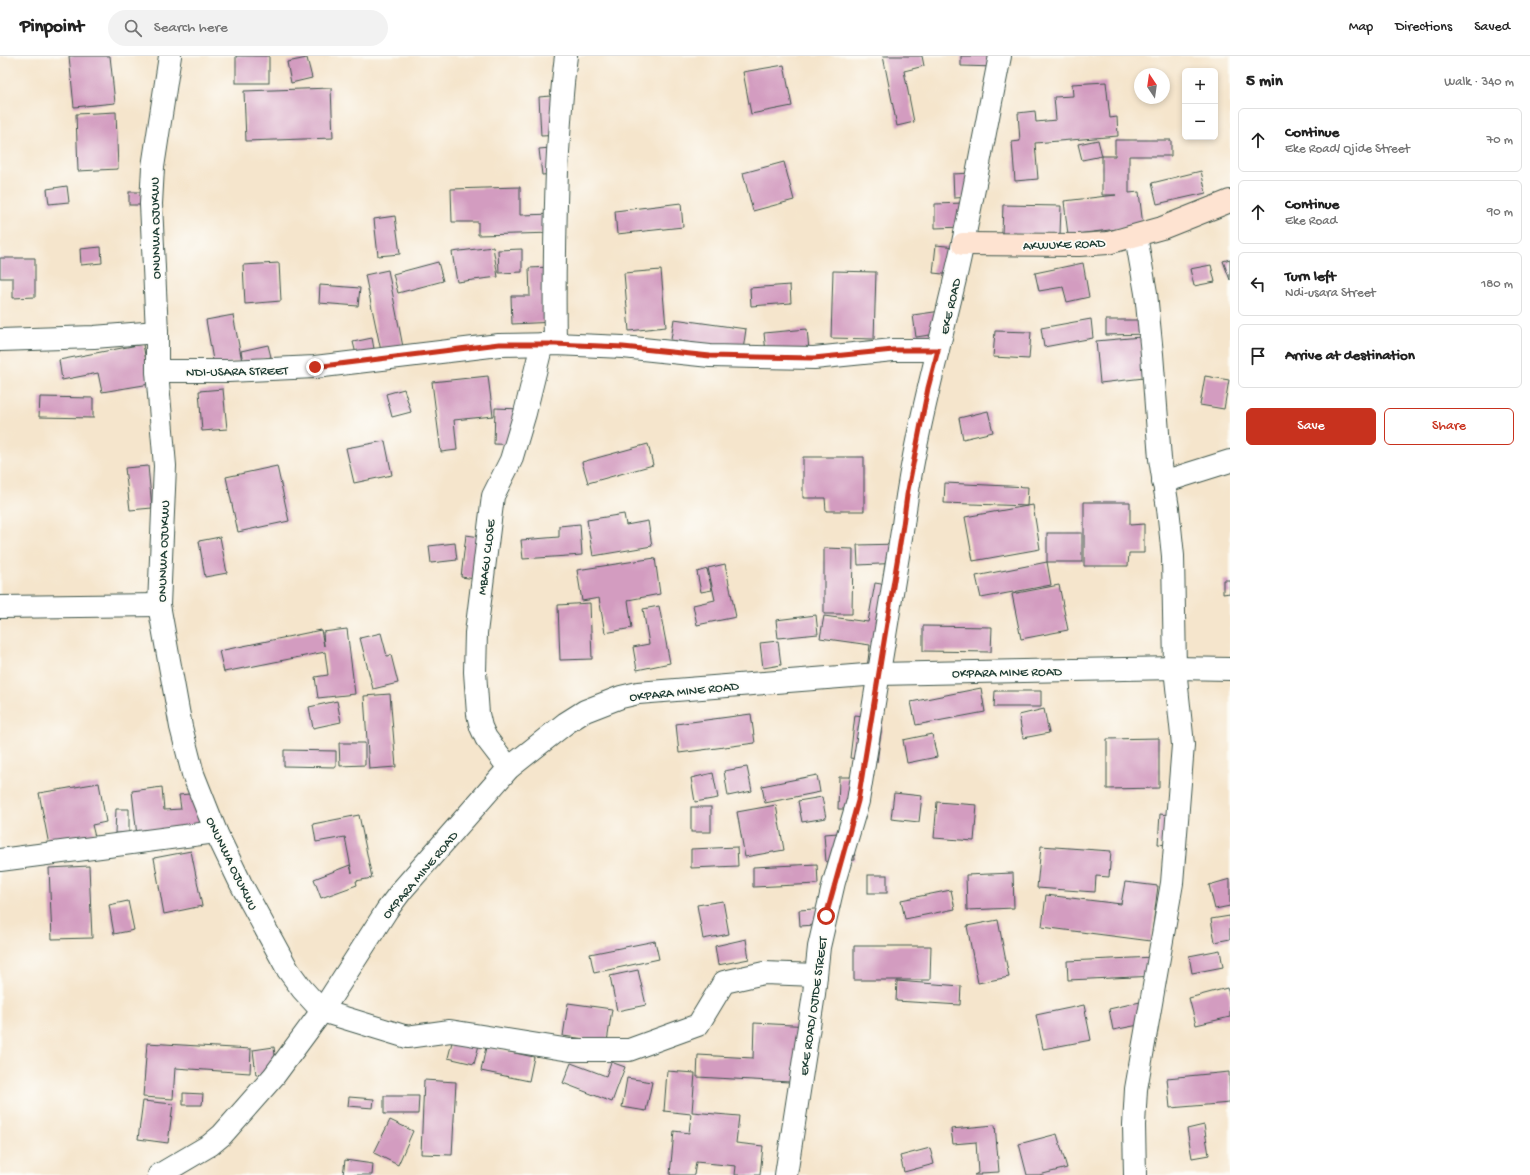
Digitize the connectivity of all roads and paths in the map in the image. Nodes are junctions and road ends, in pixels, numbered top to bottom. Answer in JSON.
{"nodes":[{"id":1,"x":170,"y":56,"type":"edge"},
{"id":2,"x":566,"y":56,"type":"edge"},
{"id":3,"x":1000,"y":56,"type":"edge"},
{"id":4,"x":1230,"y":201,"type":"edge"},
{"id":5,"x":1136,"y":236,"type":"junction"},
{"id":6,"x":963,"y":244,"type":"junction"},
{"id":7,"x":157,"y":332,"type":"junction"},
{"id":8,"x":0,"y":340,"type":"edge"},
{"id":9,"x":548,"y":344,"type":"junction"},
{"id":10,"x":938,"y":350,"type":"junction"},
{"id":11,"x":157,"y":371,"type":"junction"},
{"id":12,"x":1230,"y":461,"type":"edge"},
{"id":13,"x":1163,"y":482,"type":"junction"},
{"id":14,"x":160,"y":605,"type":"junction"},
{"id":15,"x":0,"y":607,"type":"edge"},
{"id":16,"x":1175,"y":668,"type":"junction"},
{"id":17,"x":1230,"y":669,"type":"edge"},
{"id":18,"x":878,"y":674,"type":"junction"},
{"id":19,"x":509,"y":768,"type":"junction"},
{"id":20,"x":216,"y":832,"type":"junction"},
{"id":21,"x":0,"y":860,"type":"edge"},
{"id":22,"x":816,"y":975,"type":"junction"},
{"id":23,"x":322,"y":1011,"type":"junction"},
{"id":24,"x":159,"y":1175,"type":"edge"},
{"id":25,"x":786,"y":1175,"type":"edge"},
{"id":26,"x":1135,"y":1175,"type":"edge"}],
"edges":[{"from":1,"to":7,"type":"street","name":"ONUNWA OJUKWU"},
{"from":2,"to":9,"type":"street","name":"MBAGU CLOSE"},
{"from":3,"to":6,"type":"street","name":"EKE ROAD"},
{"from":4,"to":5,"type":"main road","name":"AKWUKE ROAD"},
{"from":5,"to":6,"type":"main road","name":"AKWUKE ROAD"},
{"from":5,"to":13,"type":"street"},
{"from":6,"to":10,"type":"street","name":"EKE ROAD"},
{"from":7,"to":8,"type":"street"},
{"from":7,"to":11,"type":"street","name":"ONUNWA OJUKWU"},
{"from":9,"to":10,"type":"street","name":"NDI-USARA STREET"},
{"from":9,"to":11,"type":"street","name":"NDI-USARA STREET"},
{"from":9,"to":19,"type":"street","name":"MBAGU CLOSE"},
{"from":10,"to":18,"type":"street","name":"EKE ROAD"},
{"from":11,"to":14,"type":"street","name":"ONUNWA OJUKWU"},
{"from":12,"to":13,"type":"street"},
{"from":13,"to":16,"type":"street"},
{"from":14,"to":15,"type":"street"},
{"from":14,"to":20,"type":"street","name":"ONUNWA OJUKWU"},
{"from":16,"to":17,"type":"street","name":"OKPARA MINE ROAD"},
{"from":16,"to":18,"type":"street","name":"OKPARA MINE ROAD"},
{"from":16,"to":26,"type":"street"},
{"from":18,"to":19,"type":"street","name":"OKPARA MINE ROAD"},
{"from":18,"to":22,"type":"street","name":"EKE ROAD/ OJIDE STREET"},
{"from":19,"to":23,"type":"street","name":"OKPARA MINE ROAD"},
{"from":20,"to":21,"type":"street"},
{"from":20,"to":23,"type":"street","name":"ONUNWA OJUKWU"},
{"from":22,"to":23,"type":"street"},
{"from":22,"to":25,"type":"street","name":"EKE ROAD/ OJIDE STREET"},
{"from":23,"to":24,"type":"street","name":"OKPARA MINE ROAD"}]}
